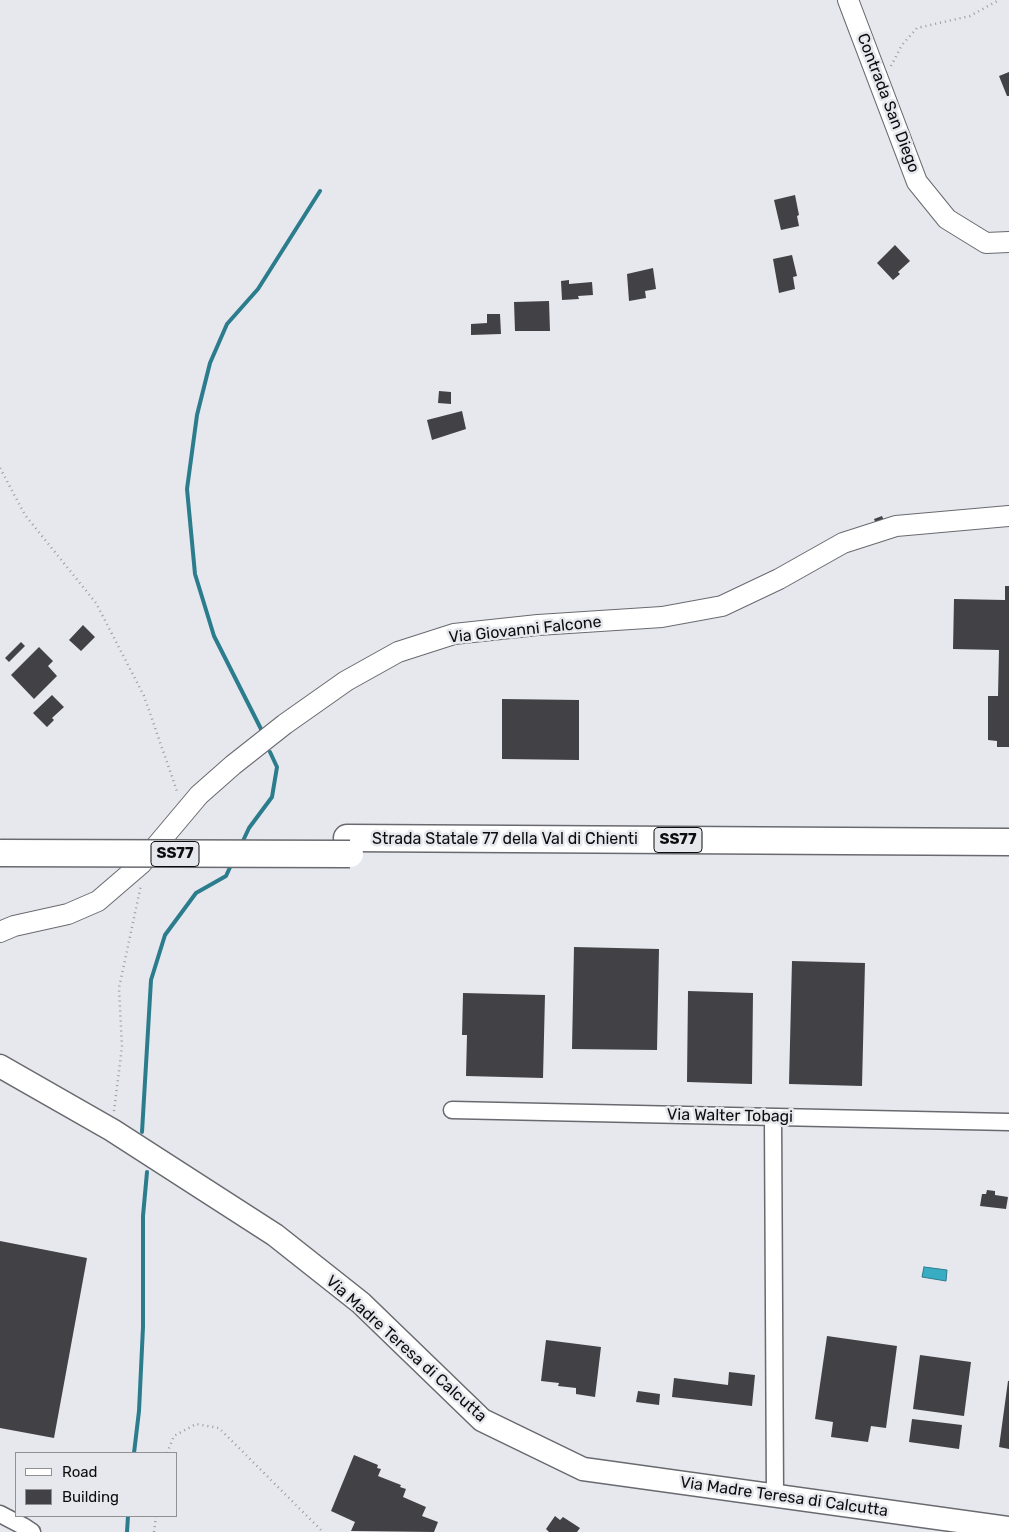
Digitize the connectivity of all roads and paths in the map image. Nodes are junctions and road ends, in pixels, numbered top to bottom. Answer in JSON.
{"nodes":[{"id":1,"x":848,"y":0,"type":"edge"},
{"id":2,"x":999,"y":0,"type":"edge"},
{"id":3,"x":881,"y":85,"type":"junction"},
{"id":4,"x":1009,"y":242,"type":"edge"},
{"id":5,"x":0,"y":468,"type":"edge"},
{"id":6,"x":1009,"y":516,"type":"edge"},
{"id":7,"x":184,"y":812,"type":"junction"},
{"id":8,"x":0,"y":836,"type":"edge"},
{"id":9,"x":1009,"y":842,"type":"edge"},
{"id":10,"x":349,"y":846,"type":"junction"},
{"id":11,"x":0,"y":853,"type":"edge"},
{"id":12,"x":1009,"y":858,"type":"edge"},
{"id":13,"x":141,"y":864,"type":"junction"},
{"id":14,"x":0,"y":932,"type":"edge"},
{"id":15,"x":0,"y":1066,"type":"edge"},
{"id":16,"x":452,"y":1110,"type":"dead end"},
{"id":17,"x":772,"y":1117,"type":"junction"},
{"id":18,"x":1009,"y":1122,"type":"edge"},
{"id":19,"x":112,"y":1130,"type":"junction"},
{"id":20,"x":167,"y":1452,"type":"edge"},
{"id":21,"x":775,"y":1496,"type":"junction"},
{"id":22,"x":0,"y":1514,"type":"edge"},
{"id":23,"x":156,"y":1517,"type":"edge"},
{"id":24,"x":1009,"y":1528,"type":"edge"},
{"id":25,"x":32,"y":1532,"type":"edge"},
{"id":26,"x":154,"y":1532,"type":"edge"},
{"id":27,"x":323,"y":1532,"type":"edge"}],
"edges":[{"from":1,"to":3,"type":"street","name":"Contrada San Diego"},
{"from":2,"to":3,"type":"path"},
{"from":3,"to":4,"type":"street","name":"Contrada San Diego"},
{"from":5,"to":7,"type":"path"},
{"from":6,"to":7,"type":"street","name":"Via Giovanni Falcone"},
{"from":7,"to":13,"type":"street","name":"Via Giovanni Falcone"},
{"from":8,"to":10,"type":"highway","name":"Strada Statale 77 della Val di Chienti","number":"SS77"},
{"from":9,"to":10,"type":"highway","name":"Strada Statale 77 della Val di Chienti","number":"SS77"},
{"from":10,"to":11,"type":"highway","name":"Strada Statale 77 della Val di Chienti","number":"SS77","bridge":true},
{"from":10,"to":12,"type":"highway","name":"Strada Statale 77 della Val di Chienti","number":"SS77"},
{"from":13,"to":14,"type":"street","name":"Via Giovanni Falcone"},
{"from":13,"to":19,"type":"path"},
{"from":15,"to":19,"type":"main road","name":"Via Madre Teresa di Calcutta"},
{"from":16,"to":17,"type":"street","name":"Via Walter Tobagi"},
{"from":17,"to":18,"type":"street","name":"Via Walter Tobagi"},
{"from":17,"to":21,"type":"street"},
{"from":19,"to":21,"type":"main road","name":"Via Madre Teresa di Calcutta"},
{"from":20,"to":27,"type":"path"},
{"from":21,"to":24,"type":"main road","name":"Via Madre Teresa di Calcutta"},
{"from":22,"to":25,"type":"street"},
{"from":23,"to":26,"type":"path"}]}
